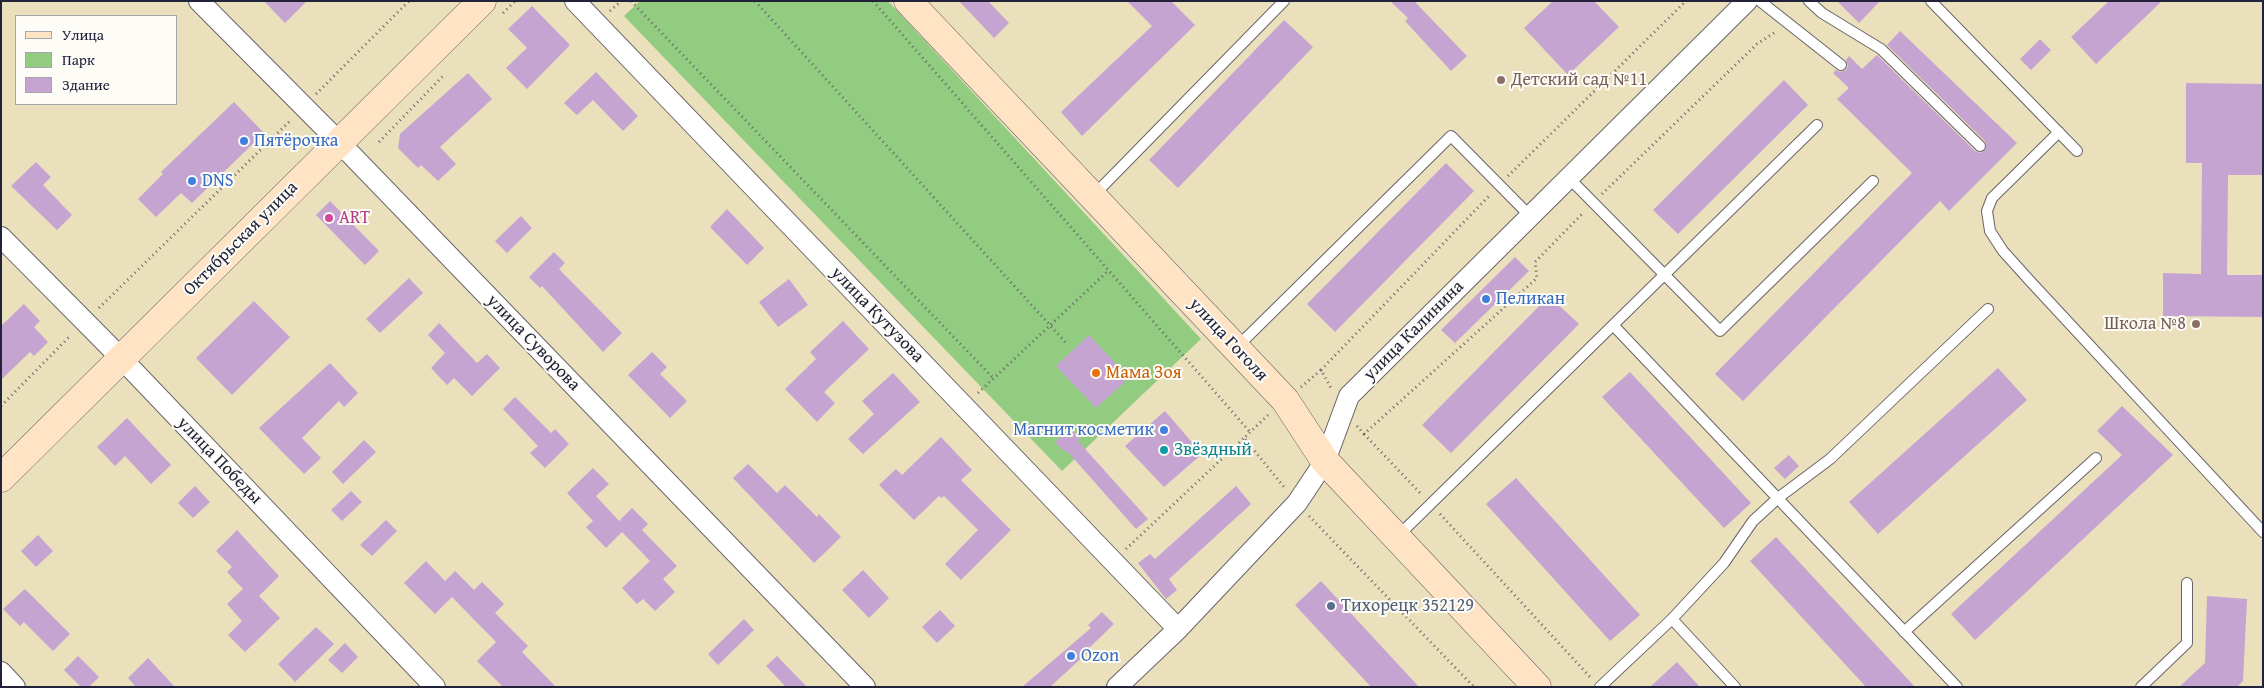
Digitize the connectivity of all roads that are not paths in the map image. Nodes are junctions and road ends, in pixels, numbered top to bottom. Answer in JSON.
{"nodes":[{"id":1,"x":199,"y":1,"type":"edge"},
{"id":2,"x":482,"y":1,"type":"edge"},
{"id":3,"x":575,"y":1,"type":"edge"},
{"id":4,"x":908,"y":1,"type":"edge"},
{"id":5,"x":1284,"y":1,"type":"edge"},
{"id":6,"x":1747,"y":1,"type":"edge"},
{"id":7,"x":1760,"y":1,"type":"edge"},
{"id":8,"x":1810,"y":1,"type":"edge"},
{"id":9,"x":1935,"y":3,"type":"edge"},
{"id":10,"x":1841,"y":65,"type":"dead end"},
{"id":11,"x":1816,"y":125,"type":"dead end"},
{"id":12,"x":2059,"y":132,"type":"junction"},
{"id":13,"x":339,"y":142,"type":"junction"},
{"id":14,"x":1980,"y":146,"type":"dead end"},
{"id":15,"x":2077,"y":151,"type":"dead end"},
{"id":16,"x":1569,"y":178,"type":"junction"},
{"id":17,"x":1873,"y":180,"type":"dead end"},
{"id":18,"x":1092,"y":196,"type":"junction"},
{"id":19,"x":1530,"y":216,"type":"junction"},
{"id":20,"x":1,"y":237,"type":"edge"},
{"id":21,"x":1665,"y":275,"type":"junction"},
{"id":22,"x":1988,"y":309,"type":"dead end"},
{"id":23,"x":1613,"y":325,"type":"junction"},
{"id":24,"x":1236,"y":348,"type":"junction"},
{"id":25,"x":122,"y":359,"type":"junction"},
{"id":26,"x":2096,"y":458,"type":"dead end"},
{"id":27,"x":1325,"y":461,"type":"junction"},
{"id":28,"x":1,"y":478,"type":"edge"},
{"id":29,"x":1778,"y":498,"type":"junction"},
{"id":30,"x":2263,"y":532,"type":"edge"},
{"id":31,"x":1397,"y":538,"type":"junction"},
{"id":32,"x":2187,"y":583,"type":"dead end"},
{"id":33,"x":1672,"y":619,"type":"junction"},
{"id":34,"x":1178,"y":630,"type":"junction"},
{"id":35,"x":1904,"y":632,"type":"junction"},
{"id":36,"x":1,"y":672,"type":"edge"},
{"id":37,"x":1596,"y":683,"type":"edge"},
{"id":38,"x":15,"y":687,"type":"edge"},
{"id":39,"x":436,"y":687,"type":"edge"},
{"id":40,"x":865,"y":687,"type":"edge"},
{"id":41,"x":1118,"y":687,"type":"edge"},
{"id":42,"x":1537,"y":687,"type":"edge"},
{"id":43,"x":1735,"y":687,"type":"edge"},
{"id":44,"x":1957,"y":687,"type":"edge"},
{"id":45,"x":2141,"y":687,"type":"edge"}],
"edges":[{"from":1,"to":13,"type":"street","name":"улица Суворова"},
{"from":2,"to":13,"type":"main road","name":"Октябрьская улица"},
{"from":3,"to":34,"type":"street","name":"улица Кутузова"},
{"from":4,"to":18,"type":"main road","name":"улица Гоголя"},
{"from":5,"to":18,"type":"lane"},
{"from":6,"to":16,"type":"street","name":"улица Калинина"},
{"from":7,"to":10,"type":"lane"},
{"from":8,"to":14,"type":"lane"},
{"from":9,"to":12,"type":"lane"},
{"from":11,"to":21,"type":"lane"},
{"from":12,"to":15,"type":"lane"},
{"from":12,"to":30,"type":"lane"},
{"from":13,"to":25,"type":"main road","name":"Октябрьская улица"},
{"from":13,"to":40,"type":"street","name":"улица Суворова"},
{"from":16,"to":19,"type":"street","name":"улица Калинина"},
{"from":16,"to":21,"type":"lane"},
{"from":17,"to":21,"type":"lane"},
{"from":18,"to":24,"type":"main road","name":"улица Гоголя"},
{"from":19,"to":24,"type":"lane"},
{"from":19,"to":27,"type":"street","name":"улица Калинина"},
{"from":20,"to":25,"type":"street","name":"улица Победы"},
{"from":21,"to":23,"type":"lane"},
{"from":22,"to":29,"type":"lane"},
{"from":23,"to":29,"type":"lane"},
{"from":23,"to":31,"type":"lane"},
{"from":24,"to":27,"type":"main road","name":"улица Гоголя"},
{"from":25,"to":28,"type":"main road","name":"Октябрьская улица"},
{"from":25,"to":39,"type":"street","name":"улица Победы"},
{"from":26,"to":35,"type":"lane"},
{"from":27,"to":31,"type":"main road","name":"улица Гоголя"},
{"from":27,"to":34,"type":"street","name":"улица Калинина"},
{"from":29,"to":33,"type":"lane"},
{"from":29,"to":35,"type":"lane"},
{"from":31,"to":42,"type":"main road","name":"улица Гоголя"},
{"from":32,"to":45,"type":"lane"},
{"from":33,"to":37,"type":"lane"},
{"from":33,"to":43,"type":"lane"},
{"from":34,"to":41,"type":"street","name":"улица Калинина"},
{"from":35,"to":44,"type":"lane"},
{"from":36,"to":38,"type":"street"}]}
